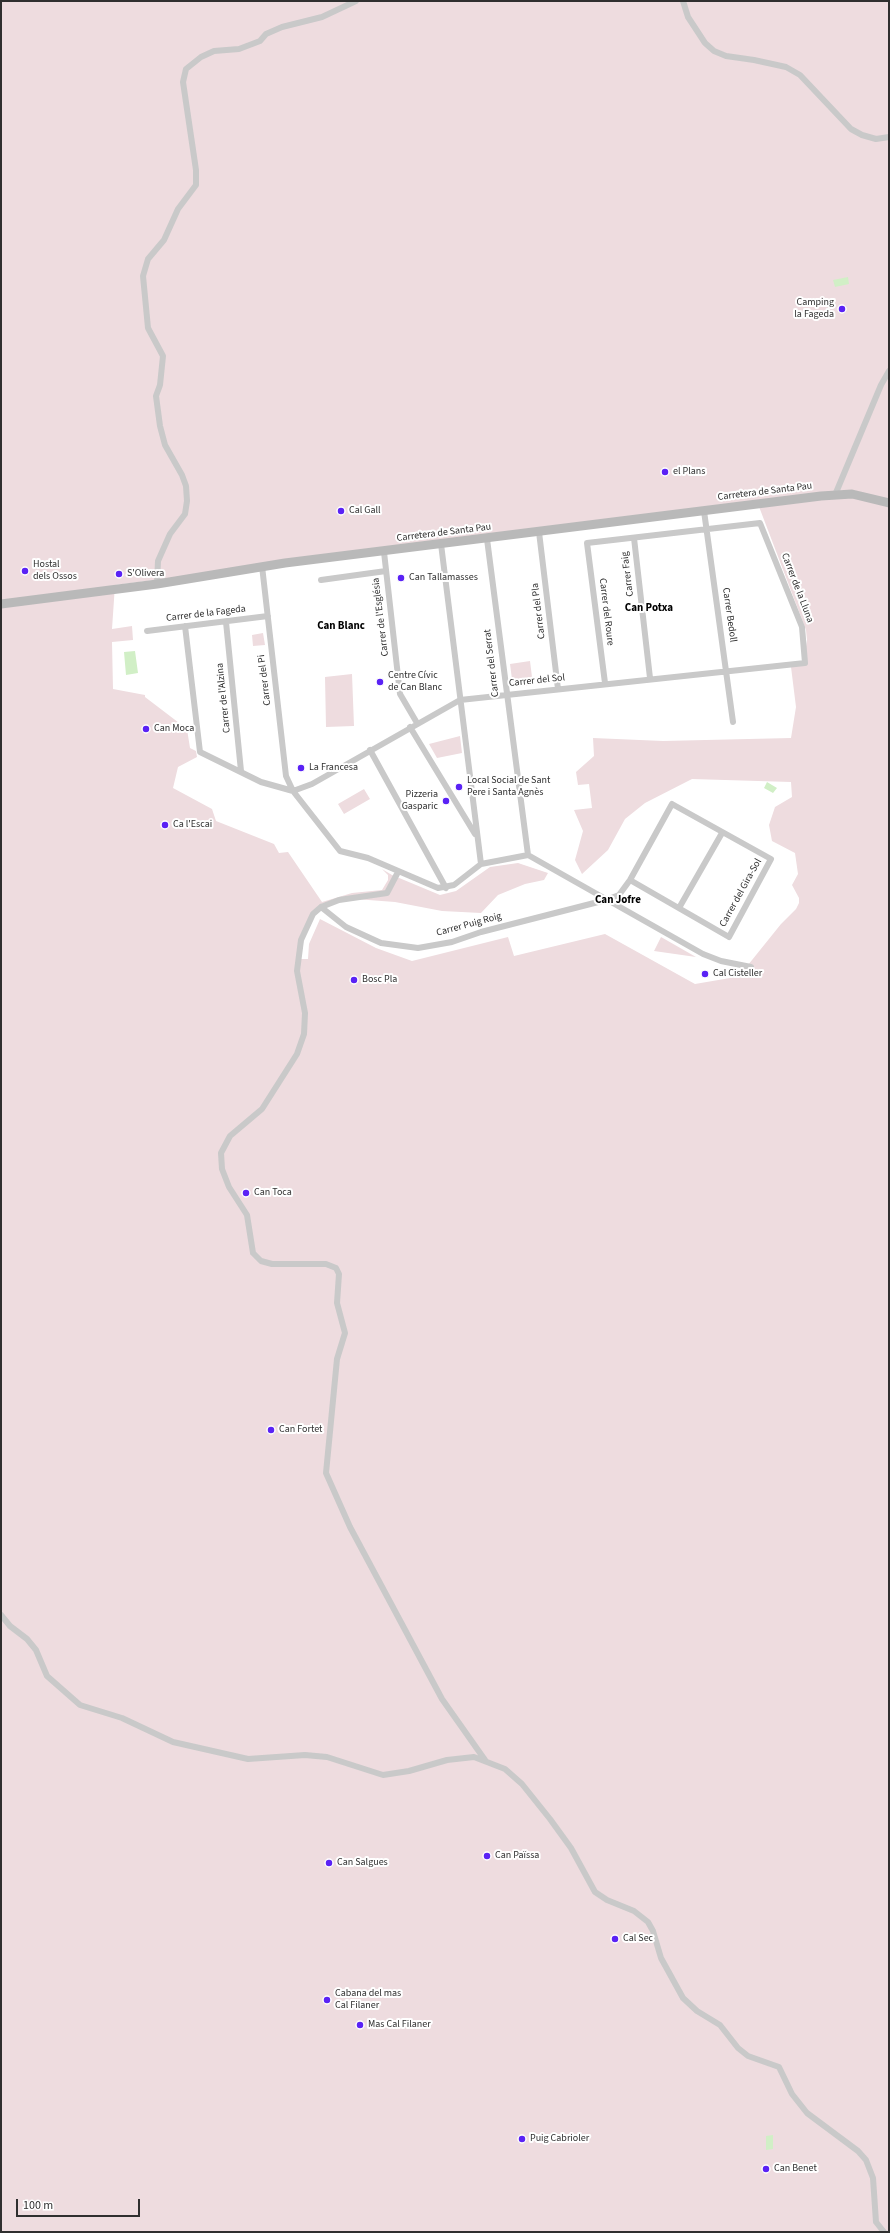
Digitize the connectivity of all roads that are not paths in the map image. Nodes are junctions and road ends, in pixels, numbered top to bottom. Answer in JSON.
{"nodes":[{"id":1,"x":356,"y":1,"type":"edge"},
{"id":2,"x":683,"y":1,"type":"edge"},
{"id":3,"x":889,"y":137,"type":"edge"},
{"id":4,"x":889,"y":371,"type":"edge"},
{"id":5,"x":836,"y":495,"type":"junction"},
{"id":6,"x":889,"y":503,"type":"edge"},
{"id":7,"x":704,"y":511,"type":"junction"},
{"id":8,"x":707,"y":531,"type":"junction"},
{"id":9,"x":539,"y":532,"type":"junction"},
{"id":10,"x":487,"y":538,"type":"junction"},
{"id":11,"x":634,"y":538,"type":"junction"},
{"id":12,"x":441,"y":544,"type":"junction"},
{"id":13,"x":384,"y":552,"type":"junction"},
{"id":14,"x":262,"y":566,"type":"junction"},
{"id":15,"x":386,"y":572,"type":"junction"},
{"id":16,"x":321,"y":580,"type":"dead end"},
{"id":17,"x":156,"y":584,"type":"junction"},
{"id":18,"x":1,"y":604,"type":"edge"},
{"id":19,"x":268,"y":616,"type":"junction"},
{"id":20,"x":226,"y":622,"type":"junction"},
{"id":21,"x":185,"y":626,"type":"junction"},
{"id":22,"x":147,"y":630,"type":"dead end"},
{"id":23,"x":805,"y":663,"type":"joint"},
{"id":24,"x":726,"y":670,"type":"junction"},
{"id":25,"x":650,"y":678,"type":"junction"},
{"id":26,"x":605,"y":683,"type":"junction"},
{"id":27,"x":558,"y":688,"type":"junction"},
{"id":28,"x":506,"y":694,"type":"junction"},
{"id":29,"x":460,"y":700,"type":"junction"},
{"id":30,"x":733,"y":722,"type":"dead end"},
{"id":31,"x":417,"y":723,"type":"junction"},
{"id":32,"x":410,"y":727,"type":"junction"},
{"id":33,"x":370,"y":750,"type":"junction"},
{"id":34,"x":241,"y":772,"type":"junction"},
{"id":35,"x":293,"y":791,"type":"junction"},
{"id":36,"x":672,"y":804,"type":"joint"},
{"id":37,"x":722,"y":832,"type":"junction"},
{"id":38,"x":476,"y":835,"type":"junction"},
{"id":39,"x":528,"y":855,"type":"junction"},
{"id":40,"x":481,"y":864,"type":"junction"},
{"id":41,"x":398,"y":872,"type":"junction"},
{"id":42,"x":630,"y":880,"type":"junction"},
{"id":43,"x":446,"y":888,"type":"junction"},
{"id":44,"x":606,"y":900,"type":"junction"},
{"id":45,"x":321,"y":907,"type":"junction"},
{"id":46,"x":679,"y":908,"type":"junction"},
{"id":47,"x":751,"y":967,"type":"dead end"},
{"id":48,"x":1,"y":1615,"type":"edge"},
{"id":49,"x":485,"y":1760,"type":"junction"},
{"id":50,"x":884,"y":2232,"type":"edge"}],
"edges":[{"from":1,"to":17,"type":"street"},
{"from":2,"to":3,"type":"street"},
{"from":4,"to":5,"type":"street"},
{"from":5,"to":6,"type":"main road","name":"Carretera de Santa Pau"},
{"from":5,"to":7,"type":"main road","name":"Carretera de Santa Pau"},
{"from":7,"to":8,"type":"street","name":"Carrer Bedoll"},
{"from":7,"to":9,"type":"main road","name":"Carretera de Santa Pau"},
{"from":8,"to":11,"type":"street"},
{"from":8,"to":23,"type":"street","name":"Carrer de la Lluna"},
{"from":8,"to":24,"type":"street","name":"Carrer Bedoll"},
{"from":9,"to":10,"type":"main road","name":"Carretera de Santa Pau"},
{"from":9,"to":27,"type":"street","name":"Carrer del Pla"},
{"from":10,"to":12,"type":"main road","name":"Carretera de Santa Pau"},
{"from":10,"to":28,"type":"street","name":"Carrer del Serrat"},
{"from":11,"to":25,"type":"street","name":"Carrer Faig"},
{"from":11,"to":26,"type":"street","name":"Carrer del Roure"},
{"from":12,"to":13,"type":"main road","name":"Carretera de Santa Pau"},
{"from":12,"to":29,"type":"street"},
{"from":13,"to":14,"type":"main road","name":"Carretera de Santa Pau"},
{"from":13,"to":15,"type":"street","name":"Carrer de l'Església"},
{"from":14,"to":17,"type":"main road","name":"Carretera de Santa Pau"},
{"from":14,"to":19,"type":"street","name":"Carrer del Pi"},
{"from":15,"to":16,"type":"street"},
{"from":15,"to":31,"type":"street","name":"Carrer de l'Església"},
{"from":17,"to":18,"type":"main road","name":"Carretera de Santa Pau"},
{"from":19,"to":20,"type":"street","name":"Carrer de la Fageda"},
{"from":19,"to":35,"type":"street","name":"Carrer del Pi"},
{"from":20,"to":21,"type":"street","name":"Carrer de la Fageda"},
{"from":20,"to":34,"type":"street","name":"Carrer de l'Alzina"},
{"from":21,"to":22,"type":"street","name":"Carrer de la Fageda"},
{"from":21,"to":34,"type":"street"},
{"from":23,"to":24,"type":"street","name":"Carrer del Sol"},
{"from":24,"to":25,"type":"street","name":"Carrer del Sol"},
{"from":24,"to":30,"type":"street","name":"Carrer Bedoll"},
{"from":25,"to":26,"type":"street","name":"Carrer del Sol"},
{"from":26,"to":27,"type":"street","name":"Carrer del Sol"},
{"from":27,"to":28,"type":"street","name":"Carrer del Sol"},
{"from":28,"to":29,"type":"street","name":"Carrer del Sol"},
{"from":28,"to":39,"type":"street","name":"Carrer del Serrat"},
{"from":29,"to":31,"type":"street","name":"Carrer del Sol"},
{"from":29,"to":38,"type":"street"},
{"from":31,"to":32,"type":"street","name":"Carrer del Sol"},
{"from":32,"to":33,"type":"street","name":"Carrer del Sol"},
{"from":32,"to":38,"type":"street"},
{"from":33,"to":35,"type":"street","name":"Carrer del Sol"},
{"from":33,"to":43,"type":"street"},
{"from":34,"to":35,"type":"street"},
{"from":35,"to":41,"type":"street","name":"Carrer del Pi"},
{"from":36,"to":37,"type":"street","name":"Carrer del Gira-Sol"},
{"from":36,"to":42,"type":"street","name":"Carrer Puig Roig"},
{"from":37,"to":46,"type":"street"},
{"from":37,"to":46,"type":"street","name":"Carrer del Gira-Sol"},
{"from":38,"to":40,"type":"street"},
{"from":39,"to":40,"type":"street"},
{"from":39,"to":44,"type":"street"},
{"from":40,"to":43,"type":"street"},
{"from":41,"to":43,"type":"street","name":"Carrer del Pi"},
{"from":41,"to":45,"type":"street"},
{"from":42,"to":44,"type":"street","name":"Carrer Puig Roig"},
{"from":42,"to":46,"type":"street","name":"Carrer del Gira-Sol"},
{"from":44,"to":45,"type":"street","name":"Carrer Puig Roig"},
{"from":44,"to":47,"type":"street"},
{"from":45,"to":49,"type":"street"},
{"from":48,"to":49,"type":"street"},
{"from":49,"to":50,"type":"street"}]}
